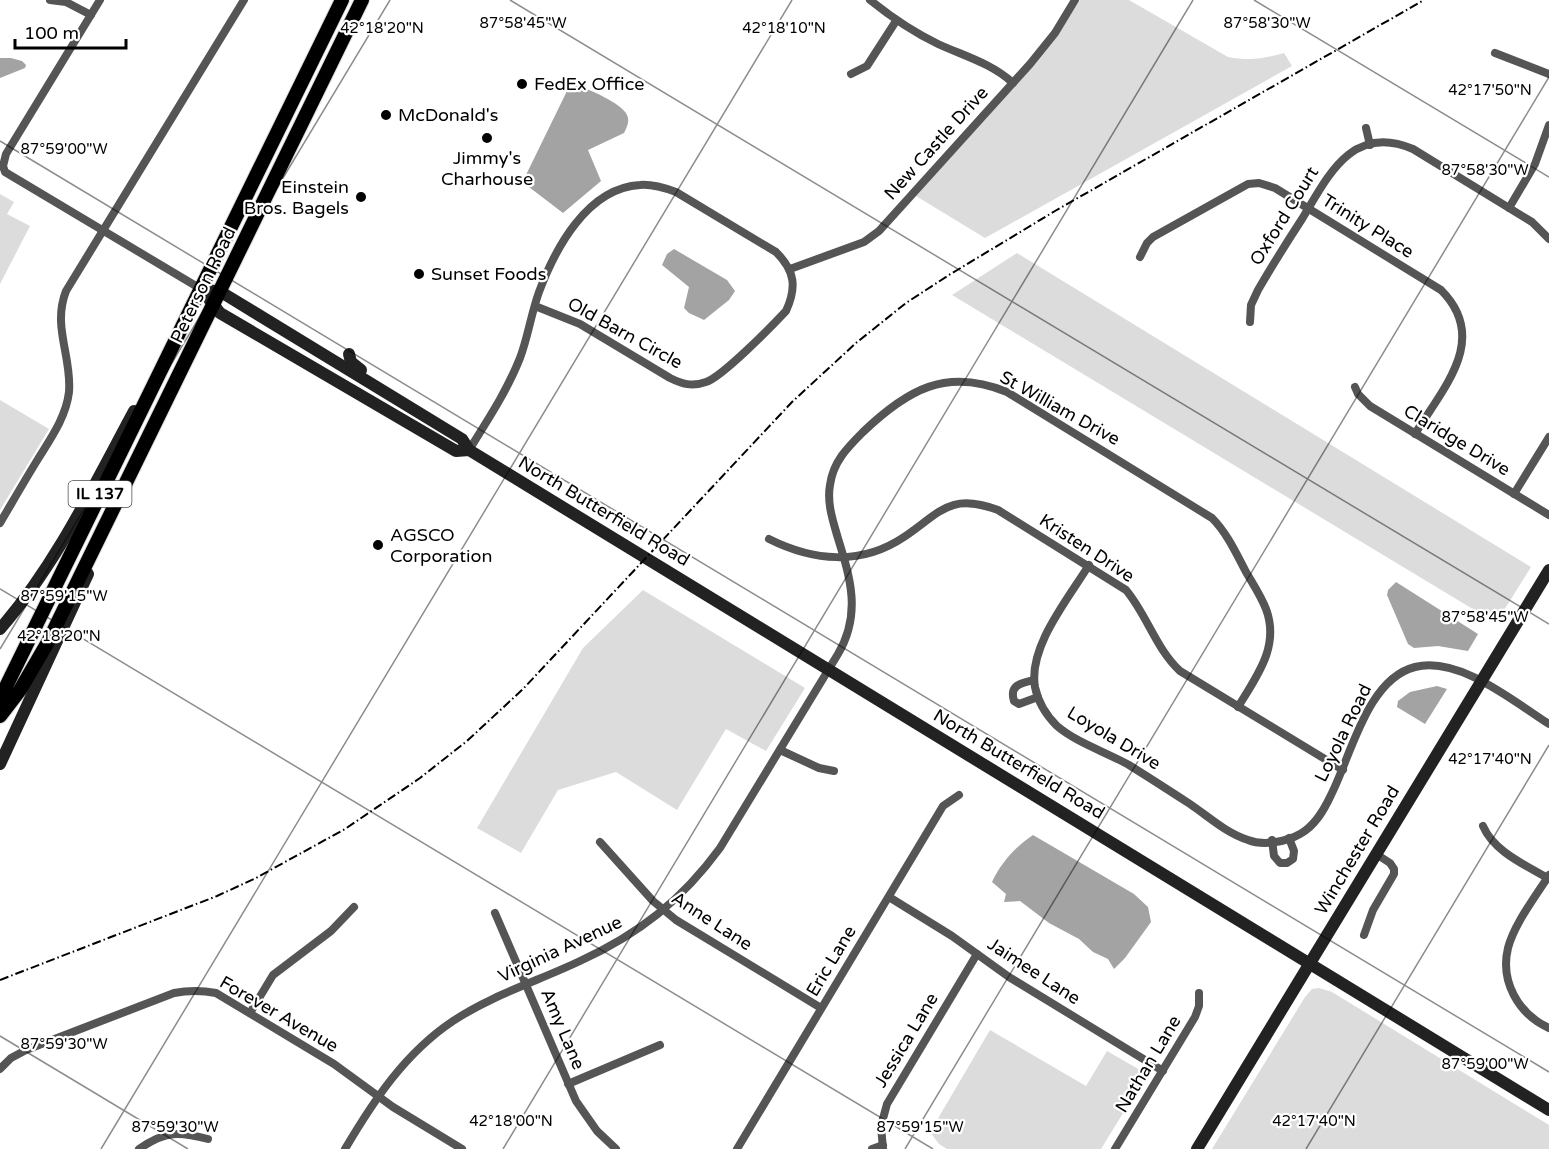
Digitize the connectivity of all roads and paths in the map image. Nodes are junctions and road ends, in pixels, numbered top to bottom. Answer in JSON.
{"nodes":[{"id":1,"x":50,"y":0,"type":"edge"},
{"id":2,"x":100,"y":0,"type":"edge"},
{"id":3,"x":244,"y":0,"type":"edge"},
{"id":4,"x":342,"y":0,"type":"edge"},
{"id":5,"x":362,"y":0,"type":"edge"},
{"id":6,"x":870,"y":0,"type":"edge"},
{"id":7,"x":1075,"y":0,"type":"edge"},
{"id":8,"x":91,"y":15,"type":"junction"},
{"id":9,"x":896,"y":21,"type":"junction"},
{"id":10,"x":1495,"y":53,"type":"dead end"},
{"id":11,"x":851,"y":74,"type":"dead end"},
{"id":12,"x":1549,"y":74,"type":"edge"},
{"id":13,"x":1013,"y":83,"type":"junction"},
{"id":14,"x":1549,"y":125,"type":"edge"},
{"id":15,"x":1365,"y":128,"type":"dead end"},
{"id":16,"x":1370,"y":145,"type":"junction"},
{"id":17,"x":1308,"y":208,"type":"junction"},
{"id":18,"x":1509,"y":208,"type":"junction"},
{"id":19,"x":103,"y":231,"type":"junction"},
{"id":20,"x":1549,"y":240,"type":"edge"},
{"id":21,"x":1140,"y":257,"type":"dead end"},
{"id":22,"x":790,"y":269,"type":"junction"},
{"id":23,"x":201,"y":288,"type":"junction"},
{"id":24,"x":220,"y":292,"type":"junction"},
{"id":25,"x":214,"y":305,"type":"junction"},
{"id":26,"x":535,"y":306,"type":"junction"},
{"id":27,"x":1250,"y":322,"type":"dead end"},
{"id":28,"x":169,"y":353,"type":"junction"},
{"id":29,"x":349,"y":354,"type":"dead end"},
{"id":30,"x":336,"y":362,"type":"junction"},
{"id":31,"x":1355,"y":387,"type":"dead end"},
{"id":32,"x":349,"y":389,"type":"junction"},
{"id":33,"x":417,"y":412,"type":"junction"},
{"id":34,"x":154,"y":424,"type":"junction"},
{"id":35,"x":1415,"y":434,"type":"junction"},
{"id":36,"x":1549,"y":437,"type":"edge"},
{"id":37,"x":469,"y":450,"type":"junction"},
{"id":38,"x":1514,"y":494,"type":"junction"},
{"id":39,"x":1549,"y":515,"type":"edge"},
{"id":40,"x":0,"y":523,"type":"edge"},
{"id":41,"x":769,"y":539,"type":"dead end"},
{"id":42,"x":844,"y":556,"type":"junction"},
{"id":43,"x":1089,"y":565,"type":"junction"},
{"id":44,"x":1549,"y":570,"type":"edge"},
{"id":45,"x":0,"y":629,"type":"edge"},
{"id":46,"x":829,"y":669,"type":"junction"},
{"id":47,"x":1034,"y":680,"type":"junction"},
{"id":48,"x":1481,"y":681,"type":"junction"},
{"id":49,"x":1038,"y":697,"type":"junction"},
{"id":50,"x":0,"y":699,"type":"edge"},
{"id":51,"x":1238,"y":707,"type":"junction"},
{"id":52,"x":0,"y":716,"type":"edge"},
{"id":53,"x":1549,"y":724,"type":"edge"},
{"id":54,"x":780,"y":750,"type":"junction"},
{"id":55,"x":0,"y":764,"type":"edge"},
{"id":56,"x":1342,"y":770,"type":"junction"},
{"id":57,"x":834,"y":771,"type":"dead end"},
{"id":58,"x":958,"y":795,"type":"dead end"},
{"id":59,"x":1483,"y":826,"type":"dead end"},
{"id":60,"x":1280,"y":840,"type":"joint"},
{"id":61,"x":600,"y":842,"type":"dead end"},
{"id":62,"x":1376,"y":854,"type":"junction"},
{"id":63,"x":1548,"y":877,"type":"edge"},
{"id":64,"x":888,"y":897,"type":"junction"},
{"id":65,"x":354,"y":907,"type":"dead end"},
{"id":66,"x":663,"y":910,"type":"junction"},
{"id":67,"x":495,"y":913,"type":"dead end"},
{"id":68,"x":1364,"y":935,"type":"dead end"},
{"id":69,"x":977,"y":954,"type":"junction"},
{"id":70,"x":1310,"y":963,"type":"junction"},
{"id":71,"x":526,"y":984,"type":"junction"},
{"id":72,"x":1198,"y":993,"type":"dead end"},
{"id":73,"x":821,"y":1008,"type":"junction"},
{"id":74,"x":250,"y":1013,"type":"junction"},
{"id":75,"x":1549,"y":1028,"type":"edge"},
{"id":76,"x":660,"y":1045,"type":"dead end"},
{"id":77,"x":0,"y":1070,"type":"edge"},
{"id":78,"x":1163,"y":1071,"type":"junction"},
{"id":79,"x":568,"y":1084,"type":"junction"},
{"id":80,"x":378,"y":1096,"type":"junction"},
{"id":81,"x":1549,"y":1110,"type":"edge"},
{"id":82,"x":208,"y":1139,"type":"dead end"},
{"id":83,"x":883,"y":1147,"type":"edge"},
{"id":84,"x":613,"y":1148,"type":"edge"},
{"id":85,"x":139,"y":1149,"type":"edge"},
{"id":86,"x":345,"y":1149,"type":"edge"},
{"id":87,"x":462,"y":1149,"type":"edge"},
{"id":88,"x":737,"y":1149,"type":"edge"},
{"id":89,"x":872,"y":1149,"type":"edge"},
{"id":90,"x":1115,"y":1149,"type":"edge"},
{"id":91,"x":1197,"y":1149,"type":"edge"}],
"edges":[{"from":1,"to":8,"type":"street"},
{"from":2,"to":8,"type":"street"},
{"from":3,"to":19,"type":"street"},
{"from":4,"to":23,"type":"main road","name":"Peterson Road","number":"IL 137"},
{"from":5,"to":24,"type":"main road","name":"Peterson Road","number":"IL 137"},
{"from":6,"to":9,"type":"street"},
{"from":7,"to":13,"type":"street","name":"New Castle Drive"},
{"from":8,"to":19,"type":"street","name":"North Butterfield Road"},
{"from":9,"to":11,"type":"street"},
{"from":9,"to":13,"type":"street"},
{"from":10,"to":12,"type":"street"},
{"from":13,"to":22,"type":"street","name":"New Castle Drive"},
{"from":14,"to":18,"type":"street"},
{"from":15,"to":16,"type":"street"},
{"from":16,"to":17,"type":"street","name":"Oxford Court"},
{"from":16,"to":18,"type":"street"},
{"from":17,"to":21,"type":"street","name":"Trinity Place"},
{"from":17,"to":27,"type":"street","name":"Oxford Court"},
{"from":17,"to":35,"type":"street","name":"Trinity Place"},
{"from":18,"to":20,"type":"street"},
{"from":19,"to":23,"type":"street","name":"North Butterfield Road"},
{"from":19,"to":40,"type":"street"},
{"from":22,"to":26,"type":"street","name":"Old Barn Circle"},
{"from":22,"to":26,"type":"street"},
{"from":23,"to":24,"type":"main road","name":"North Butterfield Road"},
{"from":23,"to":25,"type":"main road","name":"North Butterfield Road"},
{"from":23,"to":28,"type":"main road","name":"Peterson Road","number":"IL 137"},
{"from":24,"to":25,"type":"main road","name":"Peterson Road","number":"IL 137"},
{"from":24,"to":30,"type":"main road","name":"North Butterfield Road"},
{"from":25,"to":32,"type":"main road","name":"North Butterfield Road"},
{"from":25,"to":34,"type":"main road","name":"Peterson Road","number":"IL 137"},
{"from":26,"to":37,"type":"street"},
{"from":28,"to":45,"type":"main road","name":"Peterson Road"},
{"from":28,"to":50,"type":"main road","name":"Peterson Road","number":"IL 137"},
{"from":29,"to":33,"type":"main road"},
{"from":30,"to":32,"type":"main road"},
{"from":30,"to":33,"type":"main road","name":"North Butterfield Road"},
{"from":31,"to":35,"type":"street","name":"Claridge Drive"},
{"from":32,"to":37,"type":"main road","name":"North Butterfield Road"},
{"from":33,"to":37,"type":"main road","name":"North Butterfield Road"},
{"from":34,"to":52,"type":"main road","name":"Peterson Road","number":"IL 137"},
{"from":34,"to":55,"type":"main road","name":"Peterson Road"},
{"from":35,"to":38,"type":"street","name":"Claridge Drive"},
{"from":36,"to":38,"type":"street"},
{"from":37,"to":46,"type":"main road","name":"North Butterfield Road"},
{"from":38,"to":39,"type":"street","name":"Claridge Drive"},
{"from":41,"to":42,"type":"street","name":"Kristen Drive"},
{"from":42,"to":43,"type":"street","name":"Kristen Drive"},
{"from":42,"to":46,"type":"street","name":"St William Drive"},
{"from":42,"to":51,"type":"street","name":"St William Drive"},
{"from":43,"to":47,"type":"street","name":"Loyola Drive"},
{"from":43,"to":51,"type":"street","name":"Kristen Drive"},
{"from":44,"to":48,"type":"main road","name":"Winchester Road"},
{"from":46,"to":54,"type":"street","name":"Virginia Avenue"},
{"from":46,"to":70,"type":"main road","name":"North Butterfield Road"},
{"from":47,"to":49,"type":"street","name":"Loyola Drive"},
{"from":47,"to":49,"type":"street"},
{"from":48,"to":53,"type":"street","name":"Loyola Road"},
{"from":48,"to":56,"type":"street","name":"Loyola Road"},
{"from":48,"to":62,"type":"main road","name":"Winchester Road"},
{"from":49,"to":60,"type":"street","name":"Loyola Drive"},
{"from":51,"to":56,"type":"street","name":"Kristen Drive"},
{"from":54,"to":57,"type":"street"},
{"from":54,"to":66,"type":"street","name":"Virginia Avenue"},
{"from":56,"to":60,"type":"street","name":"Loyola Road"},
{"from":58,"to":64,"type":"street","name":"Eric Lane"},
{"from":59,"to":63,"type":"street"},
{"from":61,"to":66,"type":"street","name":"Anne Lane"},
{"from":62,"to":68,"type":"street"},
{"from":62,"to":70,"type":"main road","name":"Winchester Road"},
{"from":63,"to":75,"type":"street"},
{"from":64,"to":69,"type":"street","name":"Jaimee Lane"},
{"from":64,"to":73,"type":"street","name":"Eric Lane"},
{"from":65,"to":74,"type":"street"},
{"from":66,"to":71,"type":"street","name":"Virginia Avenue"},
{"from":66,"to":73,"type":"street","name":"Anne Lane"},
{"from":67,"to":71,"type":"street","name":"Amy Lane"},
{"from":69,"to":78,"type":"street","name":"Jaimee Lane"},
{"from":69,"to":83,"type":"street","name":"Jessica Lane"},
{"from":70,"to":81,"type":"main road","name":"North Butterfield Road"},
{"from":70,"to":91,"type":"main road","name":"Winchester Road"},
{"from":71,"to":79,"type":"street","name":"Amy Lane"},
{"from":71,"to":80,"type":"street","name":"Virginia Avenue"},
{"from":72,"to":78,"type":"street","name":"Nathan Lane"},
{"from":73,"to":88,"type":"street","name":"Eric Lane"},
{"from":74,"to":77,"type":"street","name":"Forever Avenue"},
{"from":74,"to":80,"type":"street","name":"Forever Avenue"},
{"from":76,"to":79,"type":"street"},
{"from":78,"to":90,"type":"street","name":"Nathan Lane"},
{"from":79,"to":84,"type":"street","name":"Amy Lane"},
{"from":80,"to":86,"type":"street","name":"Virginia Avenue"},
{"from":80,"to":87,"type":"street","name":"Forever Avenue"},
{"from":82,"to":85,"type":"street"},
{"from":83,"to":89,"type":"street"}]}
